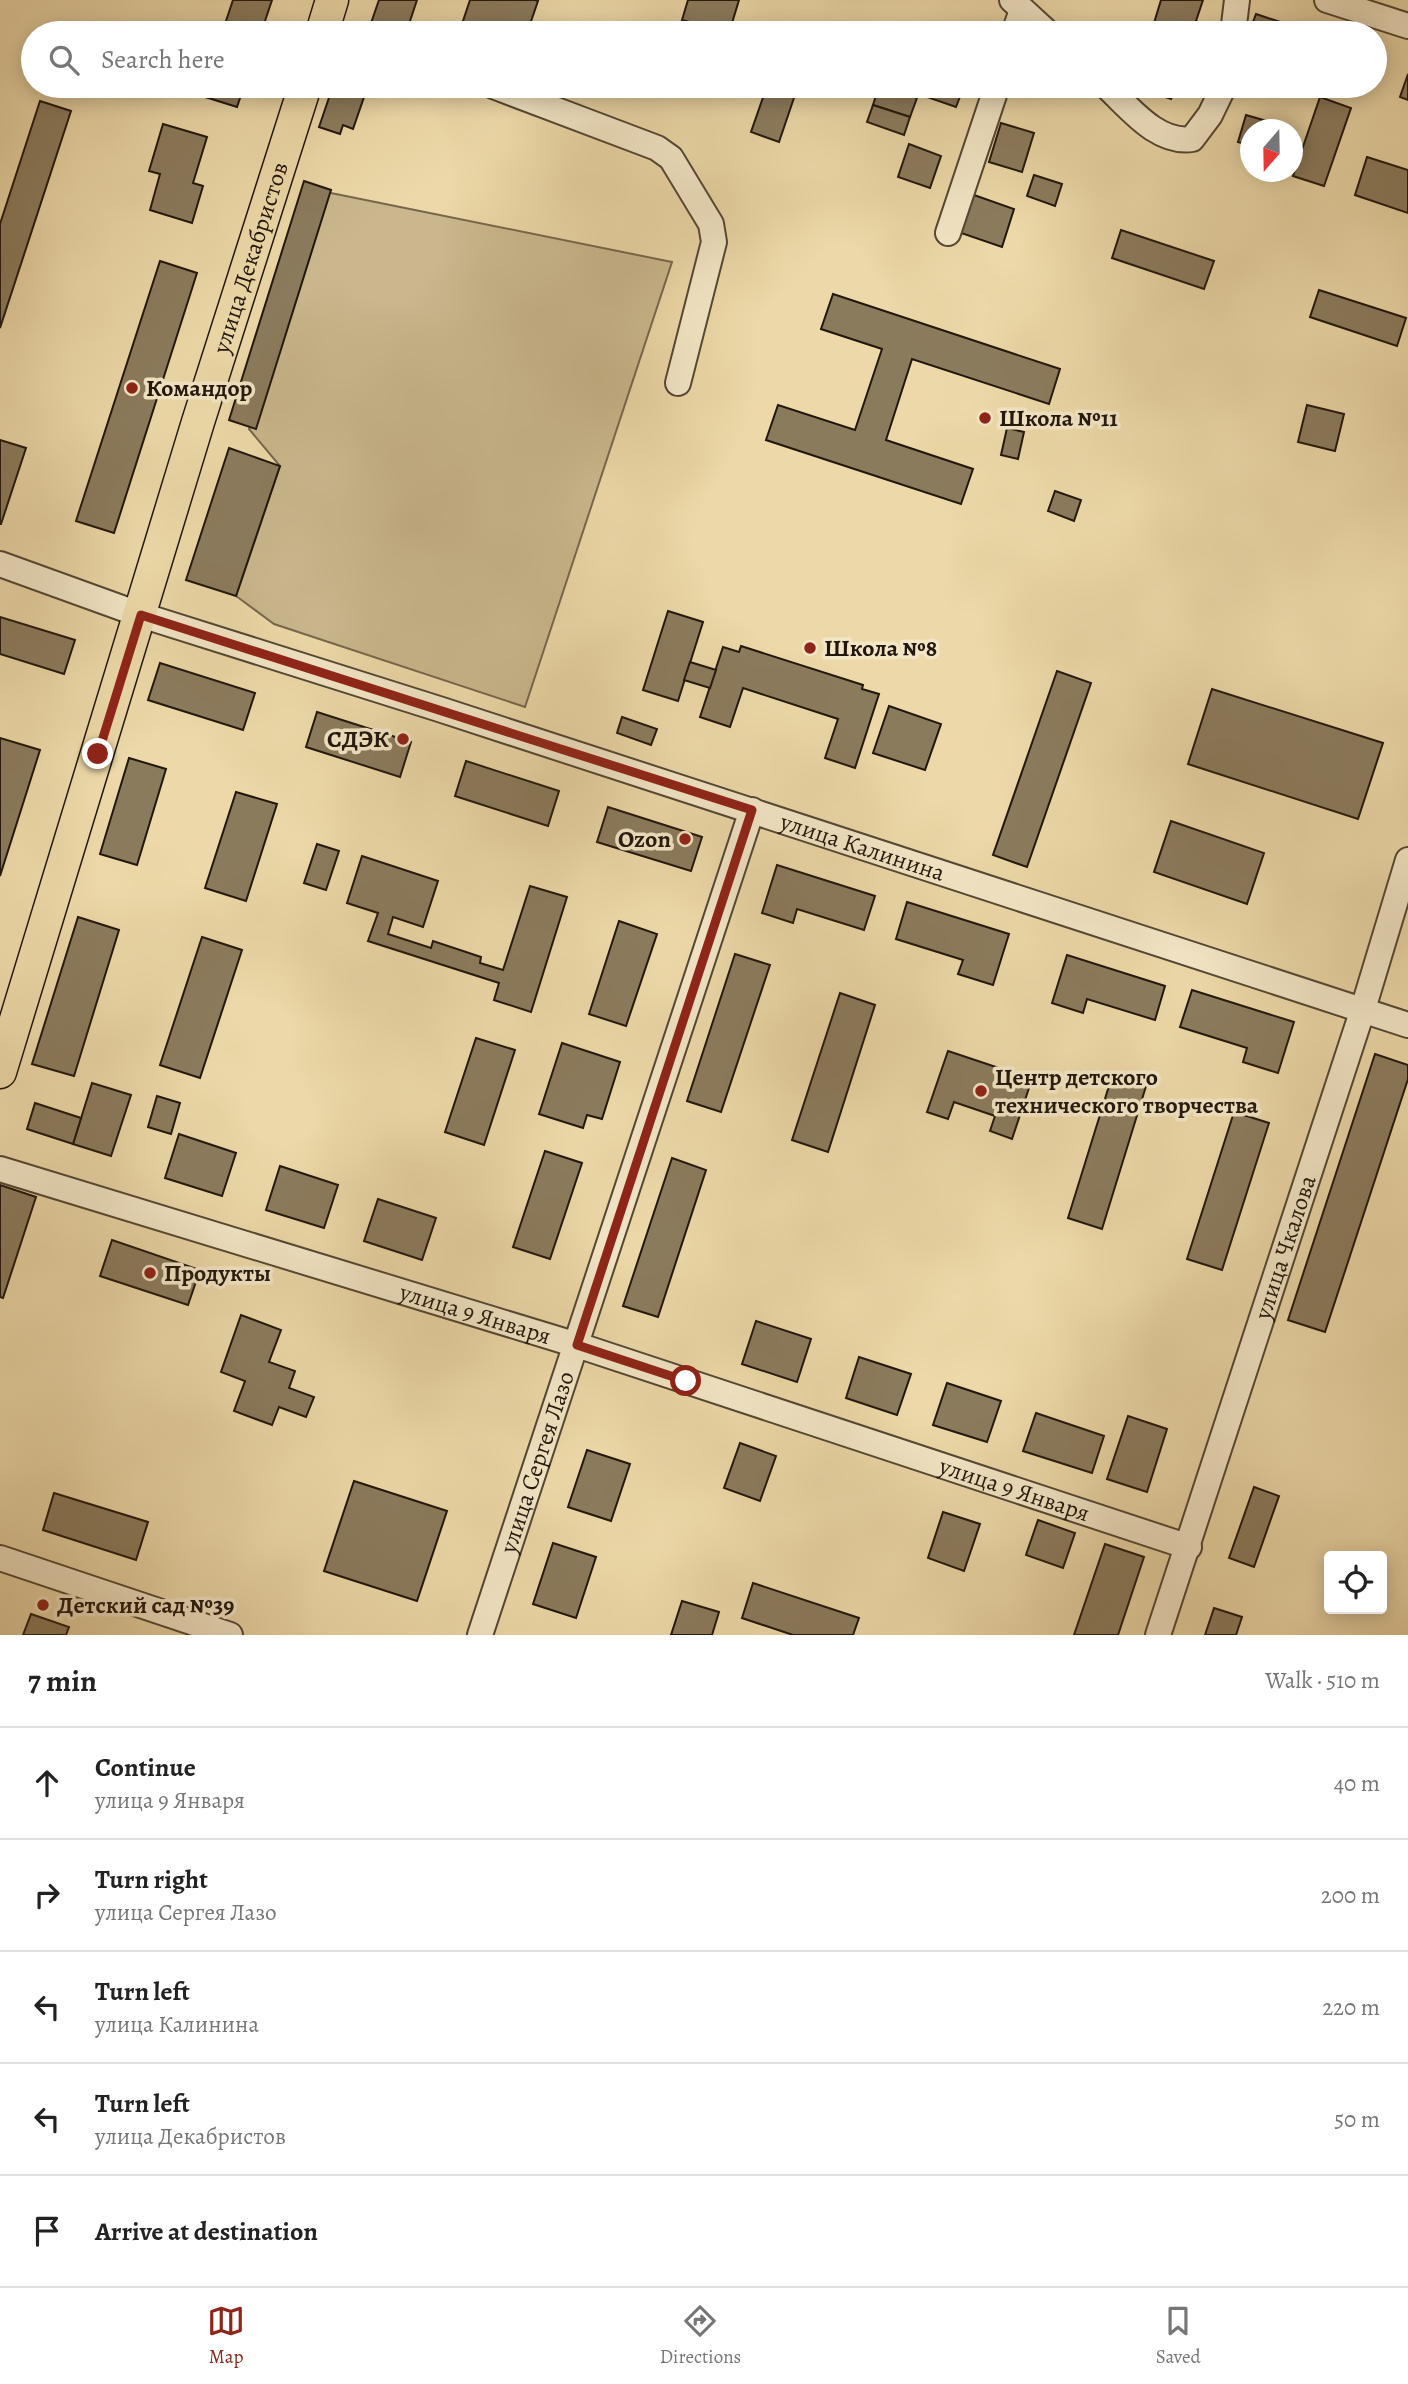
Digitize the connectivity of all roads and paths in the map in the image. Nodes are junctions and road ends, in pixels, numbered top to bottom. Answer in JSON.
{"nodes":[{"id":1,"x":332,"y":0,"type":"edge"},
{"id":2,"x":1237,"y":0,"type":"edge"},
{"id":3,"x":1326,"y":0,"type":"edge"},
{"id":4,"x":1017,"y":5,"type":"edge"},
{"id":5,"x":328,"y":21,"type":"edge"},
{"id":6,"x":1035,"y":21,"type":"edge"},
{"id":7,"x":1234,"y":21,"type":"edge"},
{"id":8,"x":1408,"y":26,"type":"edge"},
{"id":9,"x":301,"y":98,"type":"edge"},
{"id":10,"x":525,"y":98,"type":"edge"},
{"id":11,"x":993,"y":98,"type":"edge"},
{"id":12,"x":1120,"y":98,"type":"edge"},
{"id":13,"x":1218,"y":98,"type":"edge"},
{"id":14,"x":948,"y":233,"type":"dead end"},
{"id":15,"x":678,"y":383,"type":"dead end"},
{"id":16,"x":0,"y":564,"type":"edge"},
{"id":17,"x":141,"y":615,"type":"junction"},
{"id":18,"x":752,"y":810,"type":"junction"},
{"id":19,"x":1408,"y":860,"type":"edge"},
{"id":20,"x":1363,"y":1009,"type":"junction"},
{"id":21,"x":1408,"y":1025,"type":"edge"},
{"id":22,"x":0,"y":1072,"type":"edge"},
{"id":23,"x":0,"y":1169,"type":"edge"},
{"id":24,"x":577,"y":1345,"type":"junction"},
{"id":25,"x":1189,"y":1547,"type":"junction"},
{"id":26,"x":0,"y":1558,"type":"edge"},
{"id":27,"x":230,"y":1635,"type":"edge"},
{"id":28,"x":480,"y":1635,"type":"edge"},
{"id":29,"x":1158,"y":1635,"type":"edge"}],
"edges":[{"from":1,"to":5,"type":"main road"},
{"from":2,"to":7,"type":"street"},
{"from":3,"to":8,"type":"street"},
{"from":4,"to":6,"type":"street"},
{"from":9,"to":17,"type":"main road","name":"улица Декабристов"},
{"from":10,"to":15,"type":"street"},
{"from":11,"to":14,"type":"street"},
{"from":12,"to":13,"type":"street"},
{"from":16,"to":17,"type":"street","name":"улица Калинина"},
{"from":17,"to":18,"type":"street","name":"улица Калинина"},
{"from":17,"to":22,"type":"main road","name":"улица Декабристов"},
{"from":18,"to":20,"type":"street","name":"улица Калинина"},
{"from":18,"to":24,"type":"street","name":"улица Сергея Лазо"},
{"from":19,"to":20,"type":"street","name":"улица Чкалова"},
{"from":20,"to":21,"type":"street","name":"улица Калинина"},
{"from":20,"to":25,"type":"street","name":"улица Чкалова"},
{"from":23,"to":24,"type":"street","name":"улица 9 Января"},
{"from":24,"to":25,"type":"street","name":"улица 9 Января"},
{"from":24,"to":28,"type":"street","name":"улица Сергея Лазо"},
{"from":25,"to":29,"type":"street","name":"улица Чкалова"},
{"from":26,"to":27,"type":"street"}]}
